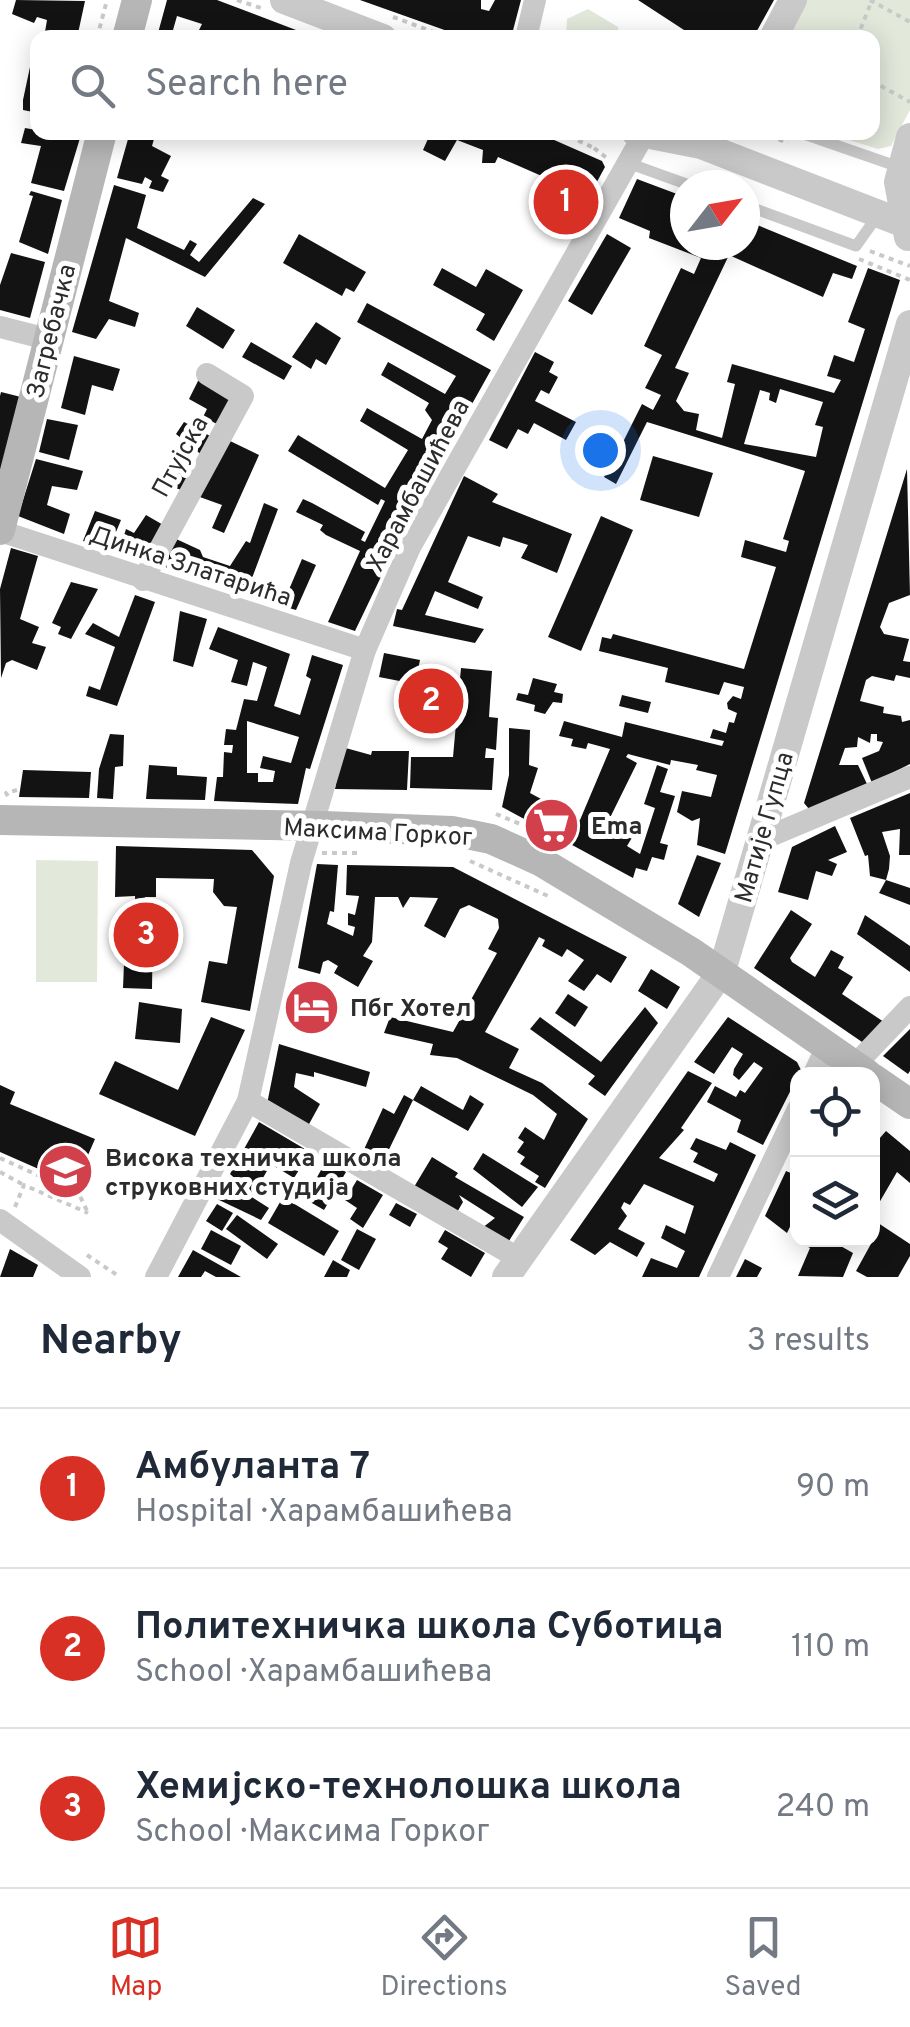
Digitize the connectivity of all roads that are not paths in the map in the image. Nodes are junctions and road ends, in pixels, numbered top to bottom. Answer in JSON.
{"nodes":[{"id":1,"x":137,"y":0,"type":"edge"},
{"id":2,"x":284,"y":0,"type":"edge"},
{"id":3,"x":535,"y":0,"type":"edge"},
{"id":4,"x":794,"y":0,"type":"edge"},
{"id":5,"x":382,"y":25,"type":"edge"},
{"id":6,"x":129,"y":30,"type":"edge"},
{"id":7,"x":528,"y":30,"type":"edge"},
{"id":8,"x":777,"y":30,"type":"edge"},
{"id":9,"x":910,"y":137,"type":"edge"},
{"id":10,"x":100,"y":140,"type":"edge"},
{"id":11,"x":637,"y":140,"type":"edge"},
{"id":12,"x":821,"y":140,"type":"edge"},
{"id":13,"x":716,"y":141,"type":"edge"},
{"id":14,"x":628,"y":163,"type":"junction"},
{"id":15,"x":899,"y":167,"type":"junction"},
{"id":16,"x":670,"y":178,"type":"edge"},
{"id":17,"x":760,"y":211,"type":"edge"},
{"id":18,"x":901,"y":226,"type":"edge"},
{"id":19,"x":910,"y":324,"type":"edge"},
{"id":20,"x":0,"y":327,"type":"edge"},
{"id":21,"x":47,"y":339,"type":"junction"},
{"id":22,"x":207,"y":374,"type":"dead end"},
{"id":23,"x":0,"y":531,"type":"edge"},
{"id":24,"x":142,"y":580,"type":"junction"},
{"id":25,"x":365,"y":650,"type":"junction"},
{"id":26,"x":910,"y":778,"type":"edge"},
{"id":27,"x":0,"y":820,"type":"edge"},
{"id":28,"x":310,"y":840,"type":"junction"},
{"id":29,"x":758,"y":841,"type":"junction"},
{"id":30,"x":722,"y":971,"type":"junction"},
{"id":31,"x":910,"y":1007,"type":"edge"},
{"id":32,"x":828,"y":1046,"type":"junction"},
{"id":33,"x":818,"y":1067,"type":"edge"},
{"id":34,"x":857,"y":1067,"type":"edge"},
{"id":35,"x":869,"y":1067,"type":"edge"},
{"id":36,"x":880,"y":1083,"type":"edge"},
{"id":37,"x":248,"y":1100,"type":"junction"},
{"id":38,"x":910,"y":1104,"type":"edge"},
{"id":39,"x":790,"y":1126,"type":"edge"},
{"id":40,"x":8,"y":1214,"type":"edge"},
{"id":41,"x":512,"y":1268,"type":"edge"},
{"id":42,"x":80,"y":1277,"type":"edge"},
{"id":43,"x":156,"y":1277,"type":"edge"},
{"id":44,"x":718,"y":1277,"type":"edge"}],
"edges":[{"from":1,"to":6,"type":"main road"},
{"from":2,"to":5,"type":"street"},
{"from":3,"to":7,"type":"street"},
{"from":4,"to":8,"type":"street"},
{"from":9,"to":15,"type":"street"},
{"from":10,"to":21,"type":"main road","name":"Загребачка"},
{"from":11,"to":14,"type":"street","name":"Харамбашићева"},
{"from":12,"to":15,"type":"lane"},
{"from":13,"to":18,"type":"street"},
{"from":14,"to":16,"type":"lane"},
{"from":14,"to":25,"type":"street","name":"Харамбашићева"},
{"from":15,"to":18,"type":"street"},
{"from":17,"to":18,"type":"lane"},
{"from":19,"to":29,"type":"street","name":"Матије Гупца"},
{"from":20,"to":21,"type":"street"},
{"from":21,"to":23,"type":"main road","name":"Загребачка"},
{"from":22,"to":24,"type":"street","name":"Птујска"},
{"from":23,"to":24,"type":"street","name":"Динка Златарића"},
{"from":24,"to":25,"type":"street","name":"Динка Златарића"},
{"from":25,"to":28,"type":"street","name":"Харамбашићева"},
{"from":26,"to":29,"type":"street"},
{"from":27,"to":28,"type":"main road","name":"Максима Горког"},
{"from":28,"to":30,"type":"main road","name":"Максима Горког"},
{"from":28,"to":37,"type":"street","name":"Харамбашићева"},
{"from":29,"to":30,"type":"street","name":"Матије Гупца"},
{"from":30,"to":32,"type":"main road","name":"Максима Горког"},
{"from":30,"to":41,"type":"street","name":"Матије Гупца"},
{"from":31,"to":35,"type":"street"},
{"from":32,"to":33,"type":"street"},
{"from":32,"to":34,"type":"main road","name":"Максима Горког"},
{"from":36,"to":38,"type":"main road","name":"Максима Горког"},
{"from":37,"to":41,"type":"street"},
{"from":37,"to":43,"type":"street","name":"Харамбашићева"},
{"from":39,"to":44,"type":"street"},
{"from":40,"to":42,"type":"street"}]}
